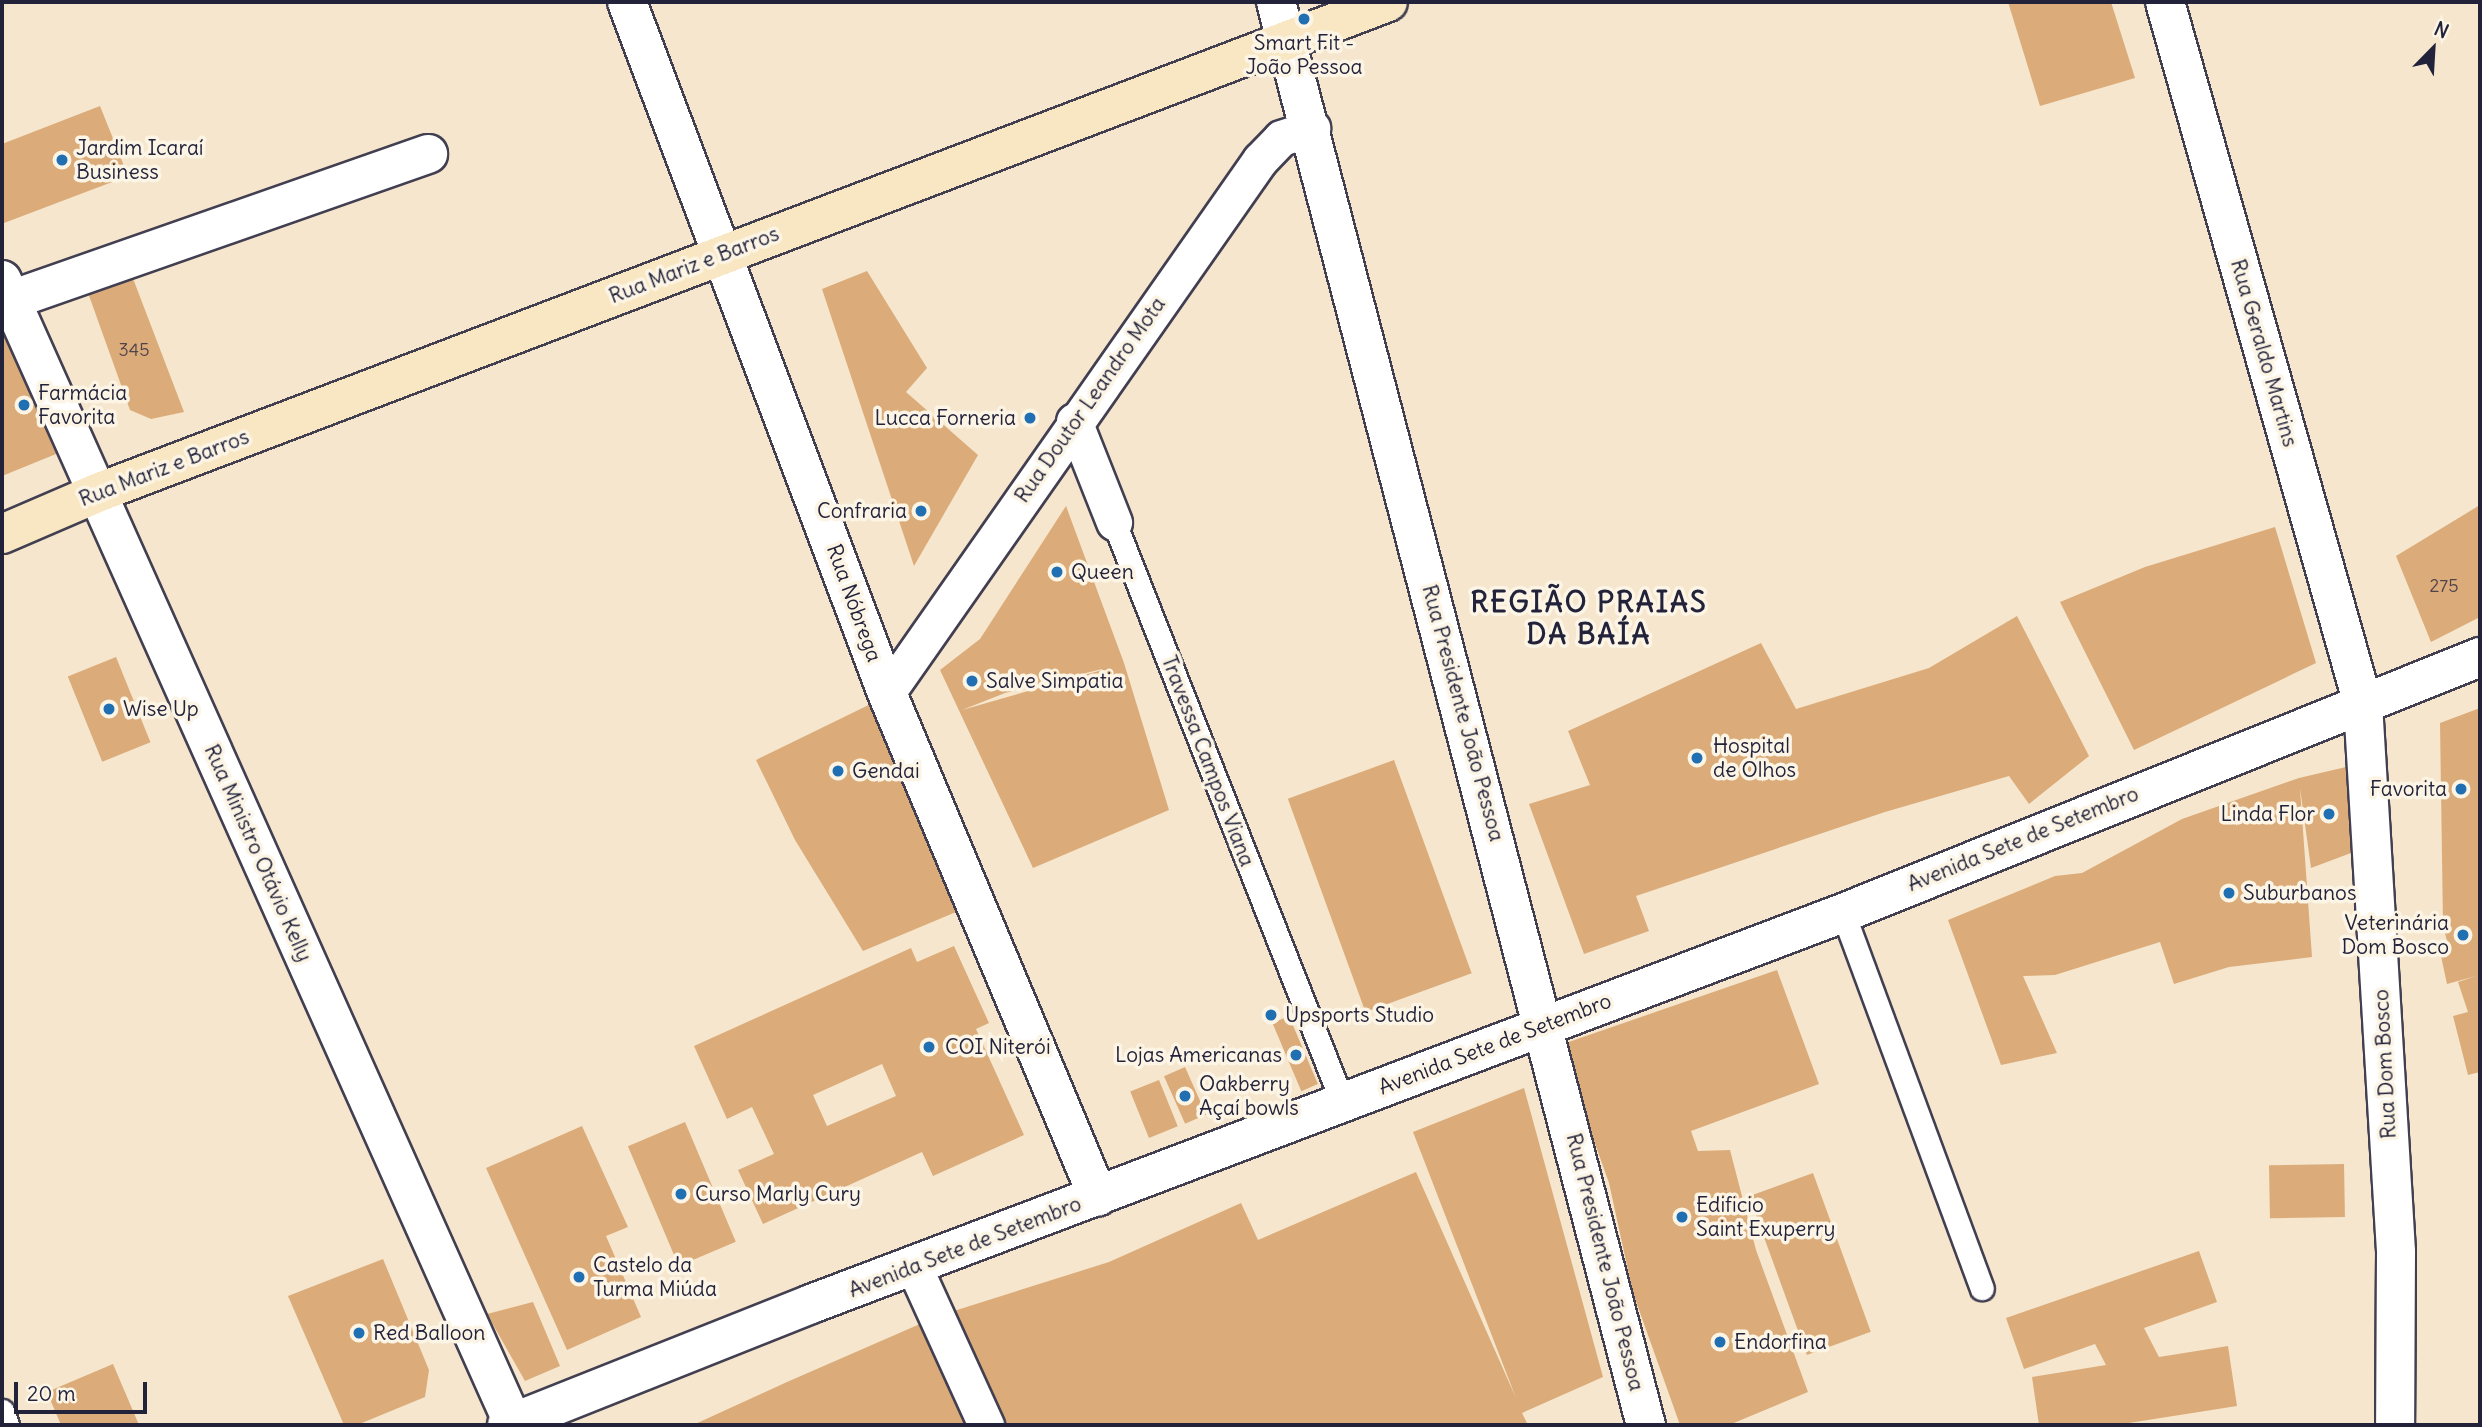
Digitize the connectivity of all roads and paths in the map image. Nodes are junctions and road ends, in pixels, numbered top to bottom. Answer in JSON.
{"nodes":[{"id":1,"x":627,"y":2,"type":"edge"},
{"id":2,"x":1276,"y":2,"type":"edge"},
{"id":3,"x":1388,"y":2,"type":"edge"},
{"id":4,"x":2165,"y":2,"type":"edge"},
{"id":5,"x":1337,"y":13,"type":"edge"},
{"id":6,"x":1286,"y":39,"type":"junction"},
{"id":7,"x":1312,"y":128,"type":"junction"},
{"id":8,"x":428,"y":154,"type":"dead end"},
{"id":9,"x":724,"y":253,"type":"junction"},
{"id":10,"x":6,"y":290,"type":"edge"},
{"id":11,"x":1074,"y":421,"type":"junction"},
{"id":12,"x":97,"y":493,"type":"junction"},
{"id":13,"x":1114,"y":522,"type":"joint"},
{"id":14,"x":2,"y":534,"type":"edge"},
{"id":15,"x":2480,"y":657,"type":"edge"},
{"id":16,"x":887,"y":693,"type":"junction"},
{"id":17,"x":2363,"y":704,"type":"junction"},
{"id":18,"x":1843,"y":913,"type":"junction"},
{"id":19,"x":1545,"y":1026,"type":"junction"},
{"id":20,"x":1342,"y":1101,"type":"junction"},
{"id":21,"x":1098,"y":1197,"type":"junction"},
{"id":22,"x":914,"y":1267,"type":"junction"},
{"id":23,"x":1982,"y":1288,"type":"dead end"},
{"id":24,"x":2,"y":1411,"type":"edge"},
{"id":25,"x":512,"y":1424,"type":"edge"},
{"id":26,"x":7,"y":1425,"type":"edge"},
{"id":27,"x":986,"y":1425,"type":"edge"},
{"id":28,"x":1646,"y":1425,"type":"edge"},
{"id":29,"x":2395,"y":1425,"type":"edge"}],
"edges":[{"from":1,"to":9,"type":"street","name":"Rua Nóbrega"},
{"from":2,"to":6,"type":"street","name":"Rua Presidente João Pessoa"},
{"from":3,"to":5,"type":"main road","name":"Rua Mariz e Barros"},
{"from":4,"to":17,"type":"street","name":"Rua Geraldo Martins"},
{"from":5,"to":6,"type":"main road","name":"Rua Mariz e Barros"},
{"from":6,"to":7,"type":"street","name":"Rua Presidente João Pessoa"},
{"from":6,"to":9,"type":"main road","name":"Rua Mariz e Barros"},
{"from":7,"to":11,"type":"street","name":"Rua Doutor Leandro Mota"},
{"from":7,"to":19,"type":"street","name":"Rua Presidente João Pessoa"},
{"from":8,"to":10,"type":"street"},
{"from":9,"to":12,"type":"main road","name":"Rua Mariz e Barros"},
{"from":9,"to":16,"type":"street","name":"Rua Nóbrega"},
{"from":10,"to":12,"type":"street","name":"Rua Ministro Otávio Kelly"},
{"from":11,"to":13,"type":"street","name":"Travessa Campos Viana"},
{"from":11,"to":16,"type":"street","name":"Rua Doutor Leandro Mota"},
{"from":12,"to":14,"type":"main road","name":"Rua Mariz e Barros"},
{"from":12,"to":25,"type":"street","name":"Rua Ministro Otávio Kelly"},
{"from":13,"to":20,"type":"lane","name":"Travessa Campos Viana"},
{"from":15,"to":17,"type":"street","name":"Avenida Sete de Setembro"},
{"from":16,"to":21,"type":"street","name":"Rua Nóbrega"},
{"from":17,"to":18,"type":"street","name":"Avenida Sete de Setembro"},
{"from":17,"to":29,"type":"street","name":"Rua Dom Bosco"},
{"from":18,"to":19,"type":"street","name":"Avenida Sete de Setembro"},
{"from":18,"to":23,"type":"lane"},
{"from":19,"to":20,"type":"street","name":"Avenida Sete de Setembro"},
{"from":19,"to":28,"type":"street","name":"Rua Presidente João Pessoa"},
{"from":20,"to":21,"type":"street","name":"Avenida Sete de Setembro"},
{"from":21,"to":22,"type":"street","name":"Avenida Sete de Setembro"},
{"from":22,"to":25,"type":"street","name":"Avenida Sete de Setembro"},
{"from":22,"to":27,"type":"street"},
{"from":24,"to":26,"type":"lane"}]}
